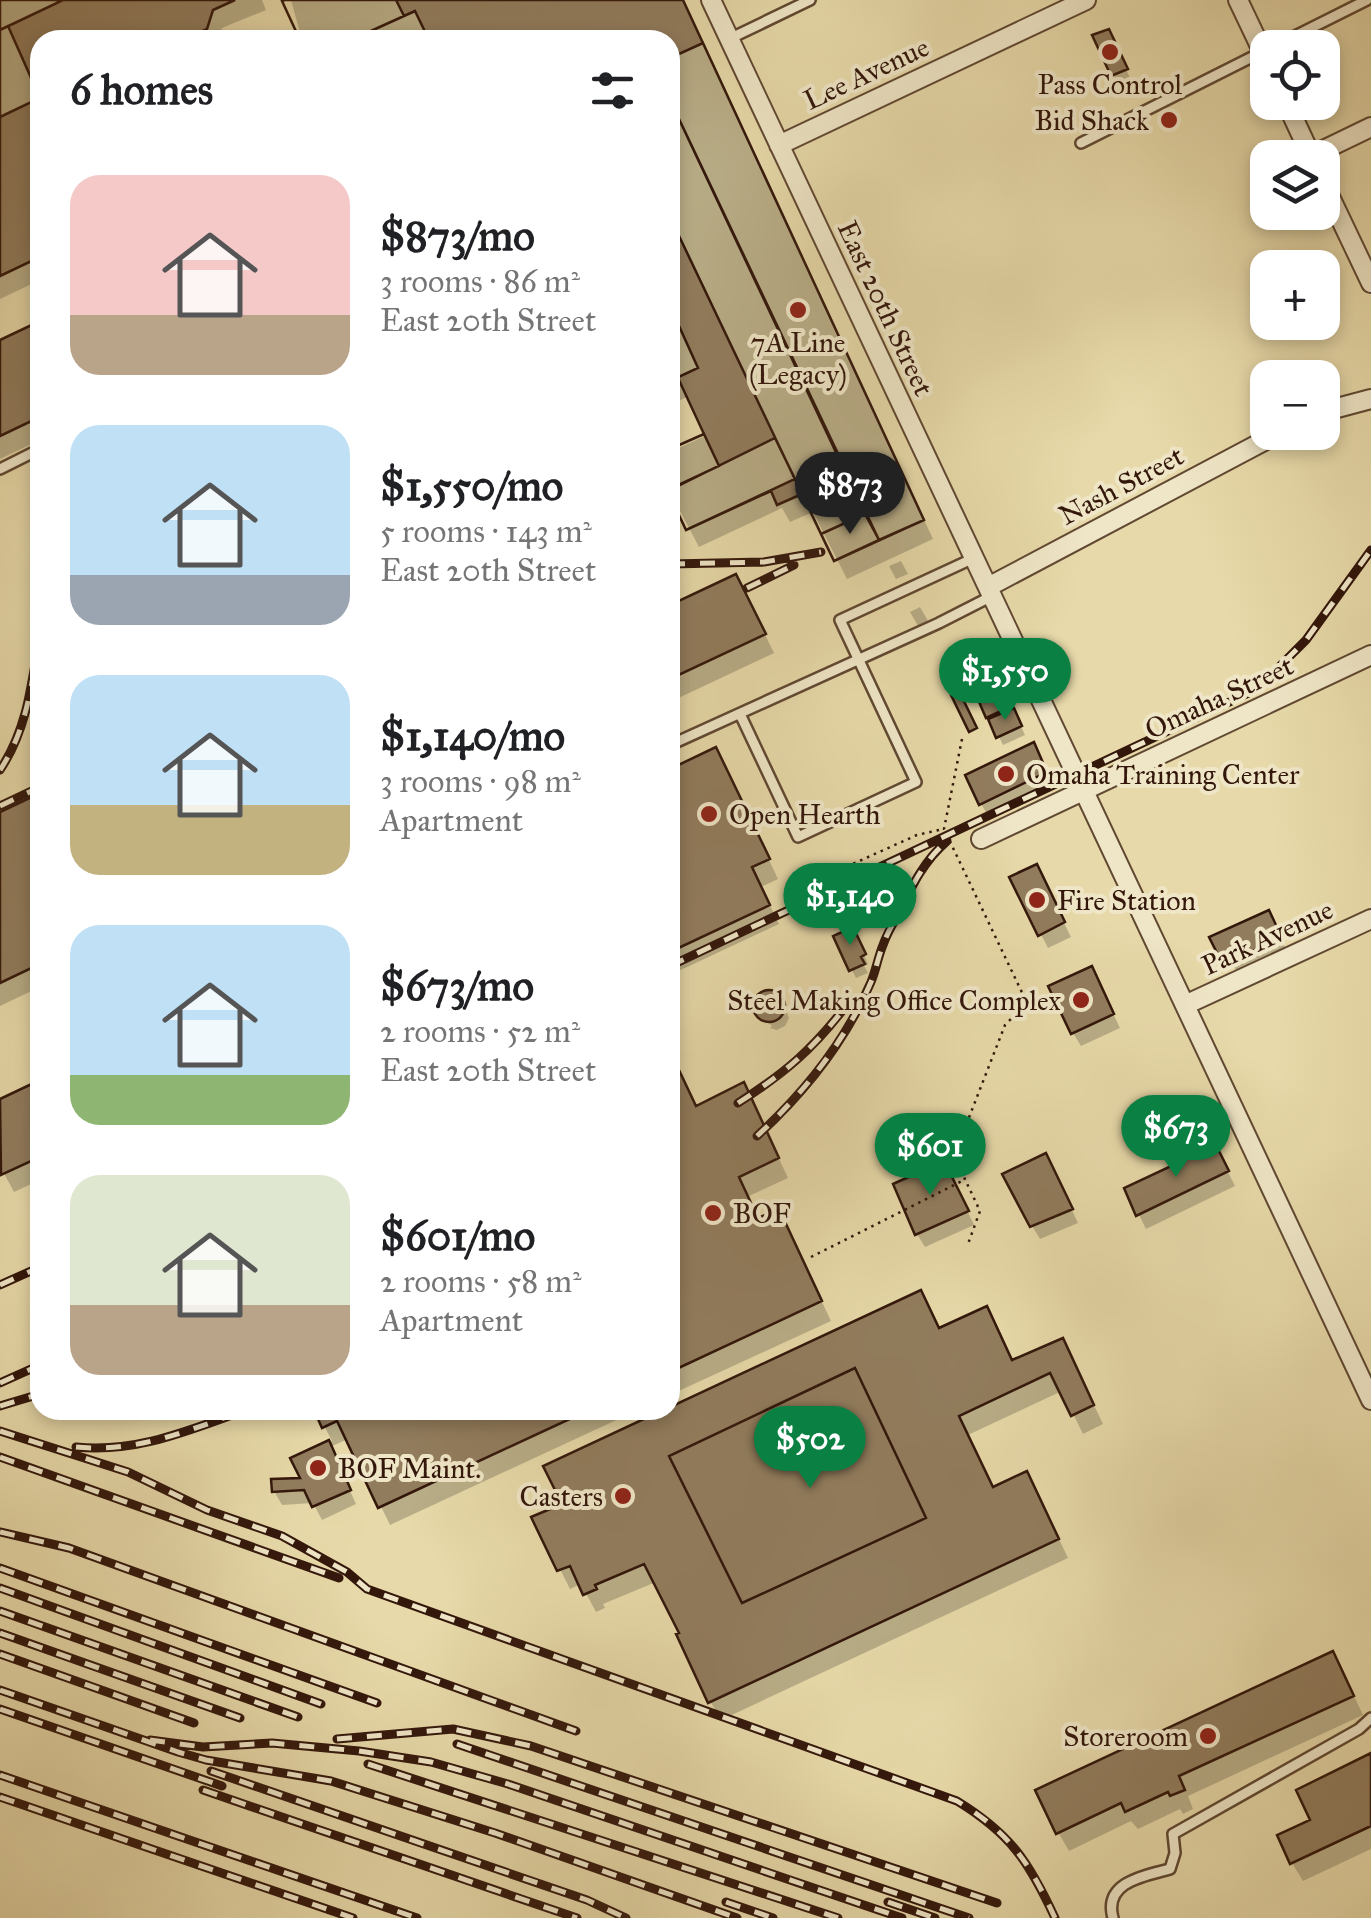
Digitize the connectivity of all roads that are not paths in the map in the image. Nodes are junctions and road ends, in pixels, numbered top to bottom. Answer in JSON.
{"nodes":[{"id":1,"x":710,"y":0,"type":"edge"},
{"id":2,"x":810,"y":0,"type":"edge"},
{"id":3,"x":1086,"y":0,"type":"edge"},
{"id":4,"x":1238,"y":0,"type":"edge"},
{"id":5,"x":1367,"y":0,"type":"edge"},
{"id":6,"x":1254,"y":30,"type":"edge"},
{"id":7,"x":1310,"y":30,"type":"edge"},
{"id":8,"x":729,"y":39,"type":"junction"},
{"id":9,"x":1250,"y":61,"type":"edge"},
{"id":10,"x":1371,"y":127,"type":"edge"},
{"id":11,"x":1340,"y":142,"type":"edge"},
{"id":12,"x":1081,"y":143,"type":"dead end"},
{"id":13,"x":779,"y":145,"type":"junction"},
{"id":14,"x":1340,"y":218,"type":"edge"},
{"id":15,"x":1371,"y":283,"type":"edge"},
{"id":16,"x":1371,"y":400,"type":"edge"},
{"id":17,"x":1340,"y":408,"type":"edge"},
{"id":18,"x":1250,"y":449,"type":"edge"},
{"id":19,"x":30,"y":454,"type":"edge"},
{"id":20,"x":0,"y":468,"type":"edge"},
{"id":21,"x":974,"y":558,"type":"junction"},
{"id":22,"x":990,"y":592,"type":"junction"},
{"id":23,"x":1371,"y":654,"type":"edge"},
{"id":24,"x":858,"y":660,"type":"junction"},
{"id":25,"x":740,"y":714,"type":"junction"},
{"id":26,"x":680,"y":740,"type":"edge"},
{"id":27,"x":1084,"y":791,"type":"junction"},
{"id":28,"x":981,"y":839,"type":"dead end"},
{"id":29,"x":1371,"y":919,"type":"edge"},
{"id":30,"x":1185,"y":1005,"type":"junction"},
{"id":31,"x":1371,"y":1400,"type":"edge"},
{"id":32,"x":1371,"y":1718,"type":"edge"},
{"id":33,"x":1113,"y":1918,"type":"edge"}],
"edges":[{"from":1,"to":8,"type":"street","name":"East 20th Street"},
{"from":2,"to":8,"type":"lane"},
{"from":3,"to":13,"type":"street","name":"Lee Avenue"},
{"from":4,"to":6,"type":"street"},
{"from":5,"to":7,"type":"lane"},
{"from":8,"to":13,"type":"street","name":"East 20th Street"},
{"from":9,"to":12,"type":"lane"},
{"from":10,"to":11,"type":"street"},
{"from":13,"to":21,"type":"street","name":"East 20th Street"},
{"from":14,"to":15,"type":"street"},
{"from":16,"to":17,"type":"street"},
{"from":18,"to":22,"type":"street","name":"Nash Street"},
{"from":19,"to":20,"type":"lane"},
{"from":21,"to":22,"type":"street","name":"East 20th Street"},
{"from":21,"to":24,"type":"lane"},
{"from":22,"to":24,"type":"lane"},
{"from":22,"to":27,"type":"street","name":"East 20th Street"},
{"from":23,"to":27,"type":"street","name":"Omaha Street"},
{"from":24,"to":25,"type":"lane"},
{"from":24,"to":25,"type":"lane"},
{"from":25,"to":26,"type":"lane"},
{"from":27,"to":28,"type":"street","name":"Omaha Street"},
{"from":27,"to":30,"type":"street","name":"East 20th Street"},
{"from":29,"to":30,"type":"street","name":"Park Avenue"},
{"from":30,"to":31,"type":"street","name":"East 20th Street"},
{"from":32,"to":33,"type":"lane"}]}
